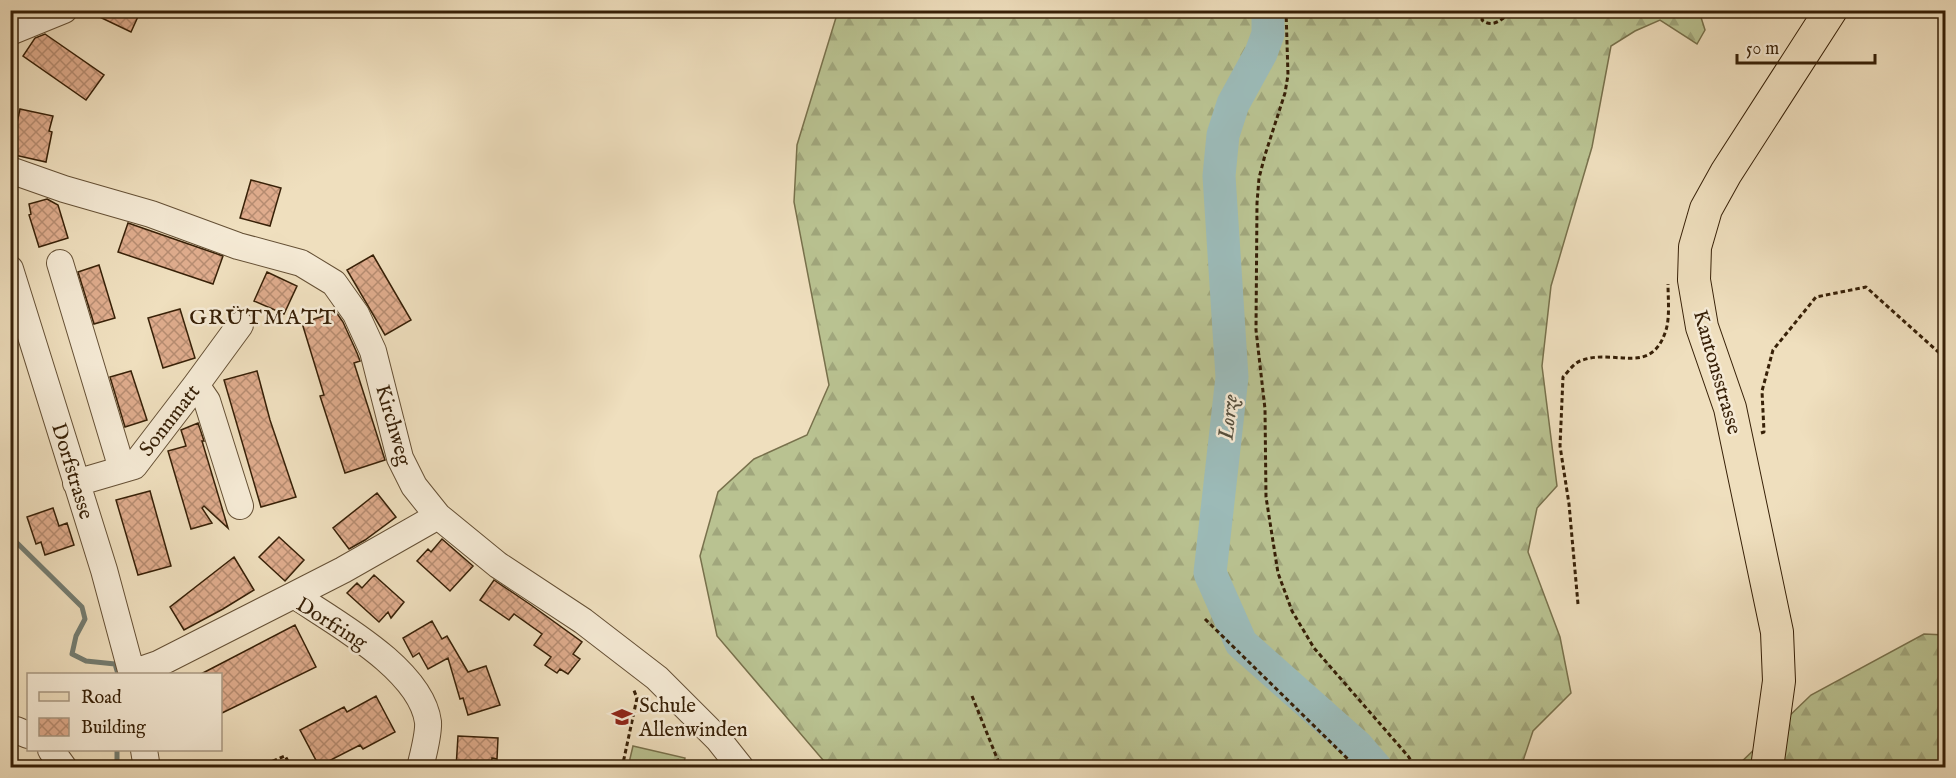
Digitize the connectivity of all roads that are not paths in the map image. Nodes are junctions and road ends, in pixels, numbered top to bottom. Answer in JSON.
{"nodes":[{"id":1,"x":64,"y":10,"type":"edge"},
{"id":2,"x":1831,"y":10,"type":"edge"},
{"id":3,"x":10,"y":32,"type":"edge"},
{"id":4,"x":10,"y":170,"type":"edge"},
{"id":5,"x":60,"y":262,"type":"dead end"},
{"id":6,"x":10,"y":269,"type":"edge"},
{"id":7,"x":240,"y":325,"type":"dead end"},
{"id":8,"x":196,"y":386,"type":"junction"},
{"id":9,"x":122,"y":469,"type":"junction"},
{"id":10,"x":76,"y":483,"type":"junction"},
{"id":11,"x":240,"y":506,"type":"dead end"},
{"id":12,"x":438,"y":516,"type":"junction"},
{"id":13,"x":294,"y":595,"type":"junction"},
{"id":14,"x":132,"y":673,"type":"edge"},
{"id":15,"x":135,"y":673,"type":"edge"},
{"id":16,"x":10,"y":732,"type":"edge"},
{"id":17,"x":27,"y":735,"type":"edge"},
{"id":18,"x":52,"y":751,"type":"edge"},
{"id":19,"x":144,"y":751,"type":"edge"},
{"id":20,"x":64,"y":768,"type":"edge"},
{"id":21,"x":147,"y":768,"type":"edge"},
{"id":22,"x":420,"y":768,"type":"edge"},
{"id":23,"x":741,"y":768,"type":"edge"},
{"id":24,"x":1767,"y":768,"type":"edge"}],
"edges":[{"from":1,"to":3,"type":"street"},
{"from":2,"to":24,"type":"main road","name":"Kantonsstrasse"},
{"from":4,"to":12,"type":"street","name":"Kirchweg"},
{"from":5,"to":9,"type":"street"},
{"from":6,"to":10,"type":"street","name":"Dorfstrasse"},
{"from":7,"to":8,"type":"street","name":"Sonnmatt"},
{"from":8,"to":9,"type":"street","name":"Sonnmatt"},
{"from":8,"to":11,"type":"street"},
{"from":9,"to":10,"type":"street","name":"Sonnmatt"},
{"from":10,"to":14,"type":"street","name":"Dorfstrasse"},
{"from":12,"to":13,"type":"street"},
{"from":12,"to":23,"type":"street","name":"Kirchweg"},
{"from":13,"to":15,"type":"street","name":"Dorfring"},
{"from":13,"to":22,"type":"street","name":"Dorfring"},
{"from":16,"to":17,"type":"street"},
{"from":18,"to":20,"type":"street"},
{"from":19,"to":21,"type":"street"}]}
